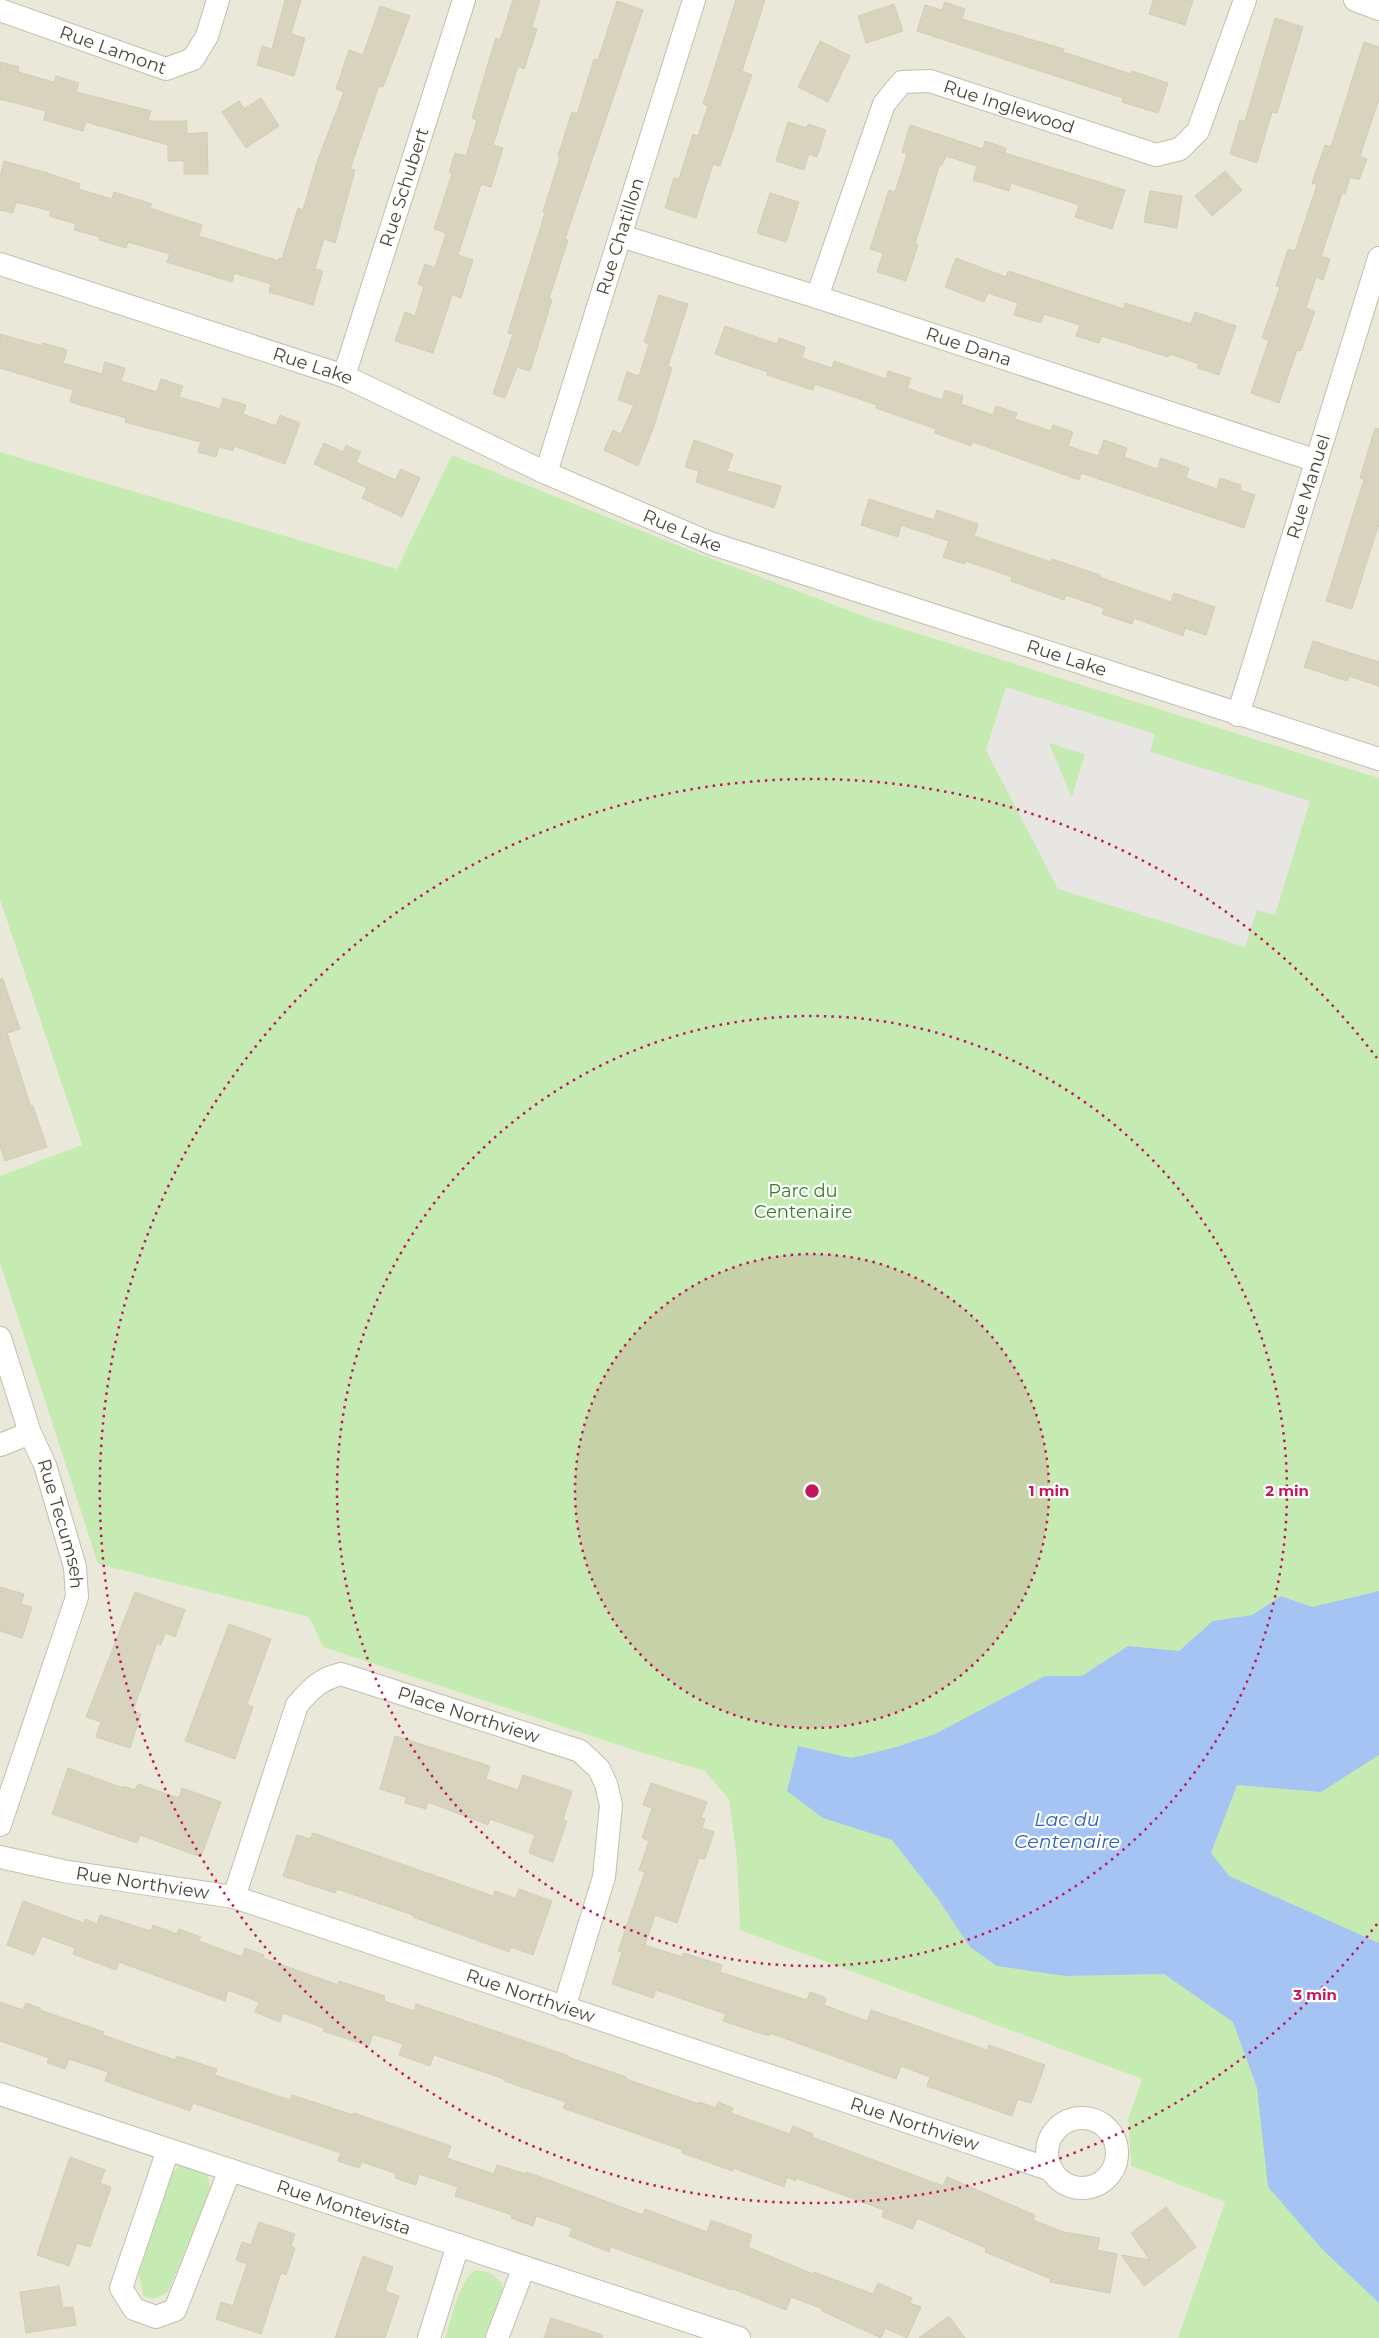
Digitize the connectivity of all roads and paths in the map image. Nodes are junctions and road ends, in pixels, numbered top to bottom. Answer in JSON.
{"nodes":[{"id":1,"x":218,"y":0,"type":"edge"},
{"id":2,"x":464,"y":0,"type":"edge"},
{"id":3,"x":694,"y":0,"type":"edge"},
{"id":4,"x":1245,"y":0,"type":"edge"},
{"id":5,"x":1355,"y":0,"type":"edge"},
{"id":6,"x":1379,"y":8,"type":"edge"},
{"id":7,"x":0,"y":10,"type":"edge"},
{"id":8,"x":621,"y":236,"type":"junction"},
{"id":9,"x":1379,"y":258,"type":"edge"},
{"id":10,"x":0,"y":264,"type":"edge"},
{"id":11,"x":817,"y":298,"type":"junction"},
{"id":12,"x":344,"y":376,"type":"junction"},
{"id":13,"x":1316,"y":461,"type":"junction"},
{"id":14,"x":546,"y":473,"type":"junction"},
{"id":15,"x":1238,"y":715,"type":"junction"},
{"id":16,"x":1379,"y":759,"type":"edge"},
{"id":17,"x":0,"y":1338,"type":"edge"},
{"id":18,"x":30,"y":1433,"type":"junction"},
{"id":19,"x":0,"y":1444,"type":"edge"},
{"id":20,"x":0,"y":1825,"type":"edge"},
{"id":21,"x":0,"y":1857,"type":"edge"},
{"id":22,"x":234,"y":1897,"type":"junction"},
{"id":23,"x":564,"y":2008,"type":"junction"},
{"id":24,"x":0,"y":2094,"type":"edge"},
{"id":25,"x":168,"y":2150,"type":"junction"},
{"id":26,"x":230,"y":2170,"type":"junction"},
{"id":27,"x":1052,"y":2170,"type":"dead end"},
{"id":28,"x":458,"y":2245,"type":"junction"},
{"id":29,"x":524,"y":2267,"type":"junction"},
{"id":30,"x":429,"y":2338,"type":"edge"},
{"id":31,"x":497,"y":2338,"type":"edge"},
{"id":32,"x":739,"y":2338,"type":"edge"}],
"edges":[{"from":1,"to":7,"type":"street","name":"Rue Lamont"},
{"from":2,"to":12,"type":"street","name":"Rue Schubert"},
{"from":3,"to":8,"type":"street","name":"Rue Chatillon"},
{"from":4,"to":11,"type":"street","name":"Rue Inglewood"},
{"from":5,"to":6,"type":"street"},
{"from":8,"to":11,"type":"street","name":"Rue Dana"},
{"from":8,"to":14,"type":"street","name":"Rue Chatillon"},
{"from":9,"to":13,"type":"street","name":"Rue Manuel"},
{"from":10,"to":12,"type":"street","name":"Rue Lake"},
{"from":11,"to":13,"type":"street","name":"Rue Dana"},
{"from":12,"to":14,"type":"street","name":"Rue Lake"},
{"from":13,"to":15,"type":"street","name":"Rue Manuel"},
{"from":14,"to":15,"type":"street","name":"Rue Lake"},
{"from":15,"to":16,"type":"street","name":"Rue Lake"},
{"from":17,"to":18,"type":"street","name":"Rue Tecumseh"},
{"from":18,"to":19,"type":"street"},
{"from":18,"to":20,"type":"street","name":"Rue Tecumseh"},
{"from":21,"to":22,"type":"street","name":"Rue Northview"},
{"from":22,"to":23,"type":"street","name":"Rue Northview"},
{"from":22,"to":23,"type":"street","name":"Place Northview"},
{"from":23,"to":27,"type":"street","name":"Rue Northview"},
{"from":24,"to":25,"type":"street","name":"Rue Montevista"},
{"from":25,"to":26,"type":"street","name":"Rue Montevista"},
{"from":25,"to":26,"type":"street"},
{"from":26,"to":28,"type":"street","name":"Rue Montevista"},
{"from":28,"to":29,"type":"street","name":"Rue Montevista"},
{"from":28,"to":30,"type":"street"},
{"from":29,"to":31,"type":"street"},
{"from":29,"to":32,"type":"street","name":"Rue Montevista"}]}
